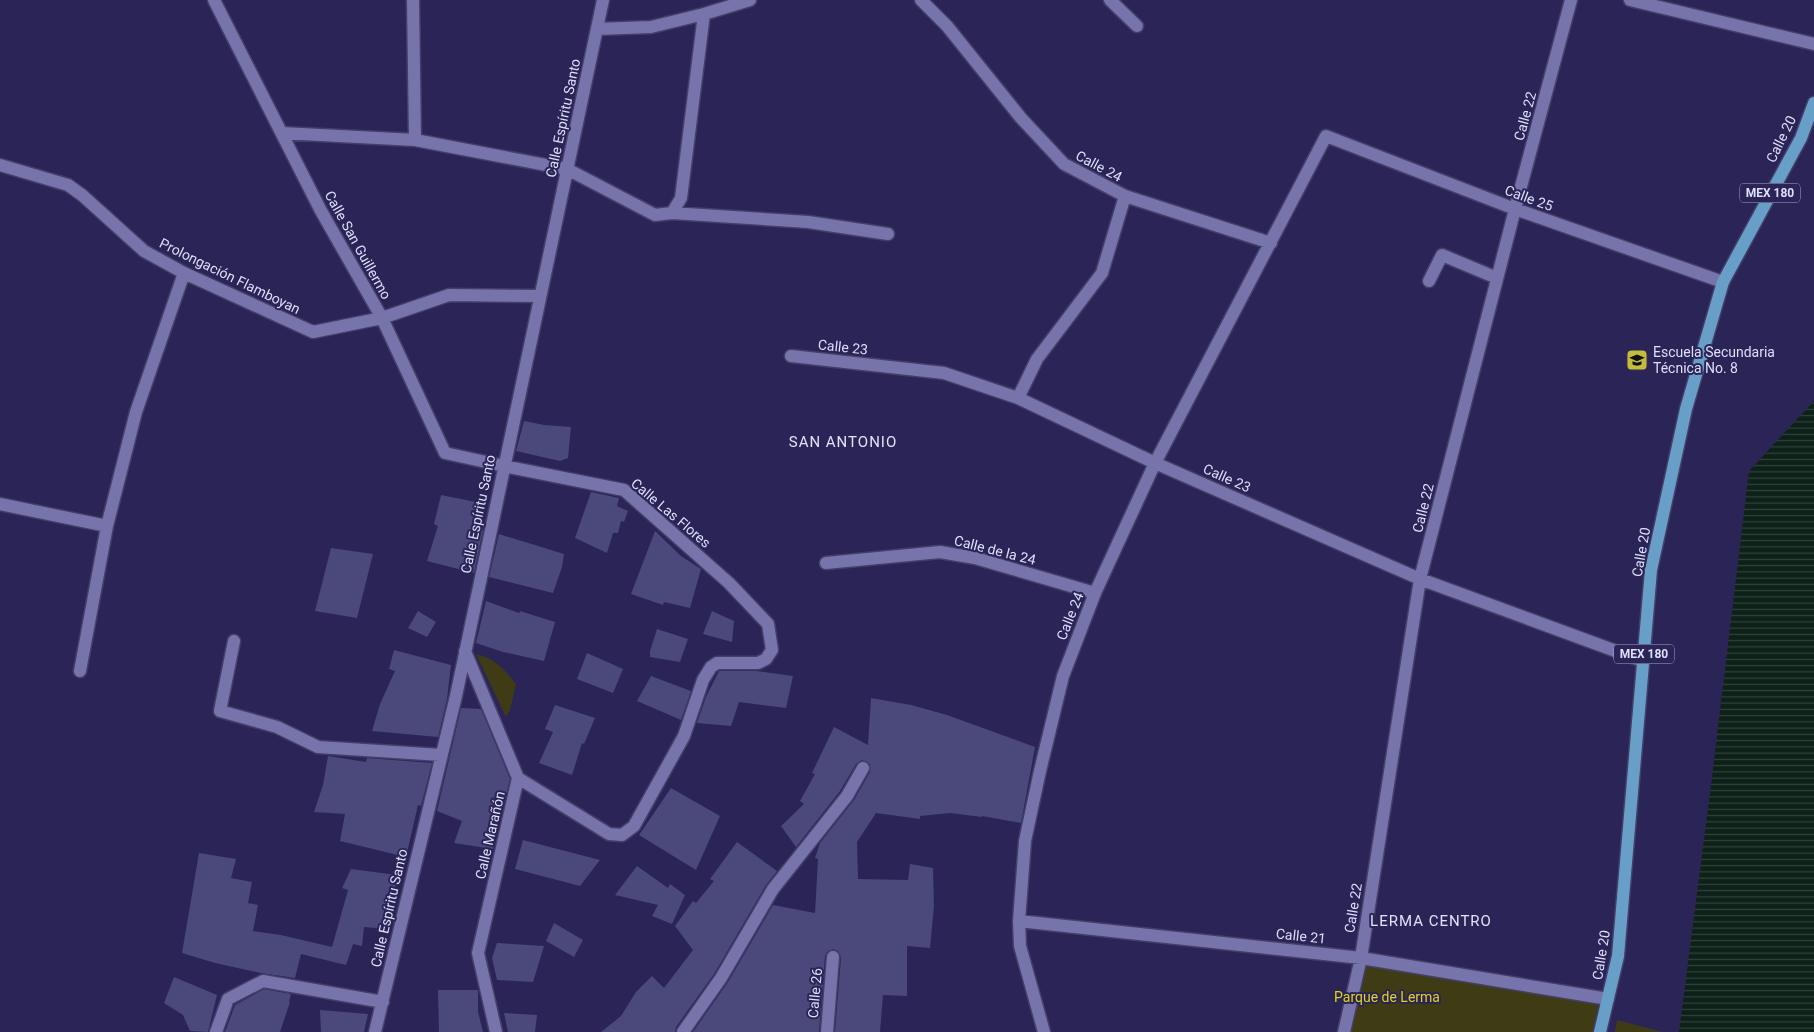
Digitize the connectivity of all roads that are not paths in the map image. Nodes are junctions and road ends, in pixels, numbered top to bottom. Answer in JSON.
{"nodes":[{"id":1,"x":214,"y":0,"type":"edge"},
{"id":2,"x":413,"y":0,"type":"edge"},
{"id":3,"x":604,"y":0,"type":"edge"},
{"id":4,"x":750,"y":0,"type":"edge"},
{"id":5,"x":921,"y":0,"type":"edge"},
{"id":6,"x":1110,"y":0,"type":"edge"},
{"id":7,"x":1572,"y":0,"type":"edge"},
{"id":8,"x":1630,"y":0,"type":"edge"},
{"id":9,"x":704,"y":14,"type":"junction"},
{"id":10,"x":1137,"y":26,"type":"dead end"},
{"id":11,"x":597,"y":29,"type":"junction"},
{"id":12,"x":1814,"y":44,"type":"edge"},
{"id":13,"x":1814,"y":103,"type":"edge"},
{"id":14,"x":282,"y":133,"type":"junction"},
{"id":15,"x":1326,"y":136,"type":"joint"},
{"id":16,"x":415,"y":140,"type":"junction"},
{"id":17,"x":0,"y":165,"type":"edge"},
{"id":18,"x":567,"y":170,"type":"junction"},
{"id":19,"x":1125,"y":196,"type":"junction"},
{"id":20,"x":1515,"y":209,"type":"junction"},
{"id":21,"x":672,"y":213,"type":"junction"},
{"id":22,"x":888,"y":234,"type":"dead end"},
{"id":23,"x":1270,"y":243,"type":"junction"},
{"id":24,"x":184,"y":273,"type":"junction"},
{"id":25,"x":1497,"y":278,"type":"junction"},
{"id":26,"x":1428,"y":281,"type":"dead end"},
{"id":27,"x":1723,"y":282,"type":"junction"},
{"id":28,"x":540,"y":296,"type":"junction"},
{"id":29,"x":382,"y":318,"type":"junction"},
{"id":30,"x":791,"y":356,"type":"dead end"},
{"id":31,"x":1018,"y":398,"type":"junction"},
{"id":32,"x":1155,"y":463,"type":"junction"},
{"id":33,"x":504,"y":466,"type":"junction"},
{"id":34,"x":0,"y":504,"type":"edge"},
{"id":35,"x":107,"y":526,"type":"junction"},
{"id":36,"x":826,"y":563,"type":"dead end"},
{"id":37,"x":1420,"y":579,"type":"junction"},
{"id":38,"x":1095,"y":593,"type":"junction"},
{"id":39,"x":234,"y":641,"type":"dead end"},
{"id":40,"x":465,"y":651,"type":"junction"},
{"id":41,"x":1644,"y":660,"type":"junction"},
{"id":42,"x":80,"y":671,"type":"dead end"},
{"id":43,"x":442,"y":756,"type":"junction"},
{"id":44,"x":863,"y":768,"type":"dead end"},
{"id":45,"x":518,"y":778,"type":"junction"},
{"id":46,"x":1019,"y":921,"type":"junction"},
{"id":47,"x":833,"y":956,"type":"dead end"},
{"id":48,"x":1361,"y":958,"type":"junction"},
{"id":49,"x":1608,"y":1000,"type":"junction"},
{"id":50,"x":383,"y":1002,"type":"junction"},
{"id":51,"x":216,"y":1032,"type":"edge"},
{"id":52,"x":375,"y":1032,"type":"edge"},
{"id":53,"x":496,"y":1032,"type":"edge"},
{"id":54,"x":683,"y":1032,"type":"edge"},
{"id":55,"x":827,"y":1032,"type":"edge"},
{"id":56,"x":1044,"y":1032,"type":"edge"},
{"id":57,"x":1344,"y":1032,"type":"edge"},
{"id":58,"x":1600,"y":1032,"type":"edge"}],
"edges":[{"from":1,"to":14,"type":"street","name":"Calle San Guillermo"},
{"from":2,"to":16,"type":"street"},
{"from":3,"to":11,"type":"street","name":"Calle Espíritu Santo"},
{"from":4,"to":9,"type":"street"},
{"from":5,"to":19,"type":"street","name":"Calle 24"},
{"from":6,"to":10,"type":"street"},
{"from":7,"to":20,"type":"street","name":"Calle 22"},
{"from":8,"to":12,"type":"street"},
{"from":9,"to":11,"type":"street"},
{"from":9,"to":21,"type":"street"},
{"from":11,"to":18,"type":"street","name":"Calle Espíritu Santo"},
{"from":13,"to":27,"type":"main road","name":"Calle 20","number":"MEX 180"},
{"from":14,"to":16,"type":"street"},
{"from":14,"to":29,"type":"street","name":"Calle San Guillermo"},
{"from":15,"to":20,"type":"street","name":"Calle 25"},
{"from":15,"to":23,"type":"street","name":"Calle 24"},
{"from":16,"to":18,"type":"street"},
{"from":17,"to":24,"type":"street","name":"Prolongación Flamboyan"},
{"from":18,"to":21,"type":"street"},
{"from":18,"to":28,"type":"street","name":"Calle Espíritu Santo"},
{"from":19,"to":23,"type":"street","name":"Calle 24"},
{"from":19,"to":31,"type":"street"},
{"from":20,"to":25,"type":"street","name":"Calle 22"},
{"from":20,"to":27,"type":"street","name":"Calle 25"},
{"from":21,"to":22,"type":"street"},
{"from":23,"to":32,"type":"street","name":"Calle 24"},
{"from":24,"to":29,"type":"street","name":"Prolongación Flamboyan"},
{"from":24,"to":35,"type":"street"},
{"from":25,"to":26,"type":"street"},
{"from":25,"to":37,"type":"street","name":"Calle 22"},
{"from":27,"to":41,"type":"main road","name":"Calle 20","number":"MEX 180"},
{"from":28,"to":29,"type":"street","name":"Prolongación Flamboyan"},
{"from":28,"to":33,"type":"street","name":"Calle Espíritu Santo"},
{"from":29,"to":33,"type":"street","name":"Calle San Guillermo"},
{"from":30,"to":31,"type":"street","name":"Calle 23"},
{"from":31,"to":32,"type":"street","name":"Calle 23"},
{"from":32,"to":37,"type":"street","name":"Calle 23"},
{"from":32,"to":38,"type":"street","name":"Calle 24"},
{"from":33,"to":40,"type":"street","name":"Calle Espíritu Santo"},
{"from":33,"to":45,"type":"street","name":"Calle Las Flores"},
{"from":34,"to":35,"type":"street"},
{"from":35,"to":42,"type":"street"},
{"from":36,"to":38,"type":"street","name":"Calle de la 24"},
{"from":37,"to":41,"type":"street","name":"Calle 23"},
{"from":37,"to":48,"type":"street","name":"Calle 22"},
{"from":38,"to":46,"type":"street","name":"Calle 24"},
{"from":39,"to":43,"type":"street"},
{"from":40,"to":43,"type":"street","name":"Calle Espíritu Santo"},
{"from":40,"to":45,"type":"street","name":"Calle Marañón"},
{"from":41,"to":49,"type":"main road","name":"Calle 20","number":"MEX 180"},
{"from":43,"to":50,"type":"street","name":"Calle Espíritu Santo"},
{"from":44,"to":54,"type":"street"},
{"from":45,"to":53,"type":"street","name":"Calle Marañón"},
{"from":46,"to":48,"type":"street","name":"Calle 21"},
{"from":46,"to":56,"type":"street","name":"Calle 24"},
{"from":47,"to":55,"type":"street","name":"Calle 26"},
{"from":48,"to":49,"type":"street","name":"Calle 21"},
{"from":48,"to":57,"type":"street","name":"Calle 22"},
{"from":49,"to":58,"type":"main road","name":"Calle 20","number":"MEX 180"},
{"from":50,"to":51,"type":"street"},
{"from":50,"to":52,"type":"street","name":"Calle Espíritu Santo"}]}
